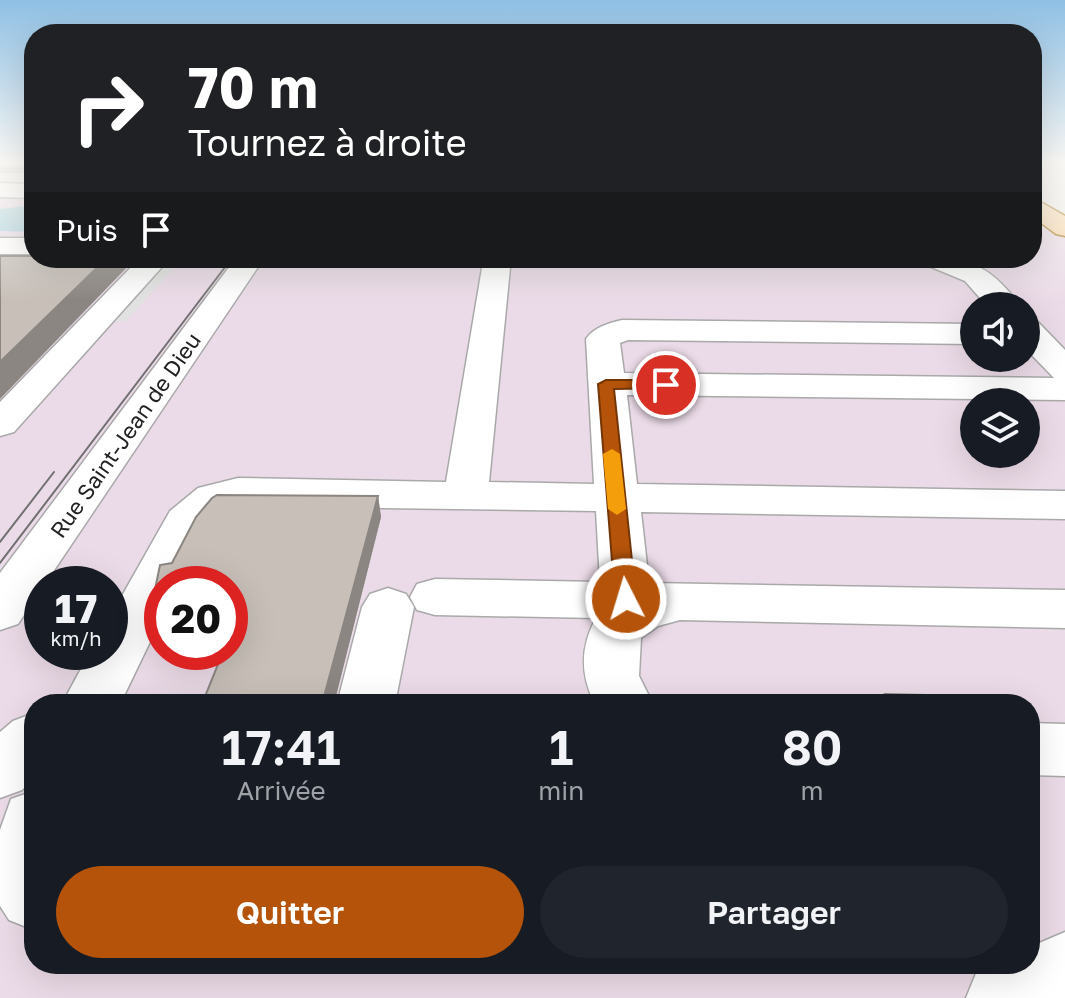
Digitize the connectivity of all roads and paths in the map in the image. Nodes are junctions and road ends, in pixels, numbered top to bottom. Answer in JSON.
{"nodes":[{"id":1,"x":1042,"y":211,"type":"edge"},
{"id":2,"x":1065,"y":228,"type":"edge"},
{"id":3,"x":0,"y":246,"type":"edge"},
{"id":4,"x":24,"y":246,"type":"edge"},
{"id":5,"x":147,"y":268,"type":"edge"},
{"id":6,"x":243,"y":268,"type":"edge"},
{"id":7,"x":496,"y":268,"type":"dead end"},
{"id":8,"x":958,"y":268,"type":"edge"},
{"id":9,"x":991,"y":292,"type":"edge"},
{"id":10,"x":960,"y":334,"type":"edge"},
{"id":11,"x":1040,"y":346,"type":"edge"},
{"id":12,"x":1065,"y":370,"type":"edge"},
{"id":13,"x":606,"y":384,"type":"junction"},
{"id":14,"x":1065,"y":389,"type":"edge"},
{"id":15,"x":0,"y":424,"type":"edge"},
{"id":16,"x":466,"y":495,"type":"junction"},
{"id":17,"x":616,"y":497,"type":"junction"},
{"id":18,"x":1065,"y":505,"type":"edge"},
{"id":19,"x":626,"y":599,"type":"junction"},
{"id":20,"x":685,"y":600,"type":"junction"},
{"id":21,"x":1065,"y":609,"type":"edge"},
{"id":22,"x":0,"y":611,"type":"edge"},
{"id":23,"x":128,"y":622,"type":"edge"},
{"id":24,"x":94,"y":670,"type":"edge"},
{"id":25,"x":105,"y":670,"type":"edge"},
{"id":26,"x":75,"y":694,"type":"edge"},
{"id":27,"x":95,"y":694,"type":"edge"},
{"id":28,"x":371,"y":694,"type":"edge"},
{"id":29,"x":618,"y":694,"type":"edge"},
{"id":30,"x":24,"y":748,"type":"edge"},
{"id":31,"x":1040,"y":749,"type":"edge"},
{"id":32,"x":1065,"y":750,"type":"edge"},
{"id":33,"x":0,"y":771,"type":"edge"},
{"id":34,"x":1065,"y":970,"type":"edge"},
{"id":35,"x":1004,"y":998,"type":"edge"}],
"edges":[{"from":1,"to":2,"type":"main road"},
{"from":3,"to":4,"type":"street"},
{"from":5,"to":15,"type":"street"},
{"from":6,"to":22,"type":"street","name":"Rue Saint-Jean de Dieu"},
{"from":7,"to":16,"type":"street"},
{"from":8,"to":9,"type":"street"},
{"from":10,"to":13,"type":"street"},
{"from":11,"to":12,"type":"street"},
{"from":13,"to":14,"type":"street"},
{"from":13,"to":17,"type":"street"},
{"from":16,"to":17,"type":"street"},
{"from":16,"to":23,"type":"street"},
{"from":17,"to":18,"type":"street"},
{"from":17,"to":19,"type":"street"},
{"from":19,"to":20,"type":"street"},
{"from":19,"to":28,"type":"street"},
{"from":20,"to":21,"type":"street"},
{"from":20,"to":29,"type":"street"},
{"from":24,"to":26,"type":"street"},
{"from":25,"to":27,"type":"street"},
{"from":30,"to":33,"type":"street"},
{"from":31,"to":32,"type":"street"},
{"from":34,"to":35,"type":"street"}]}
